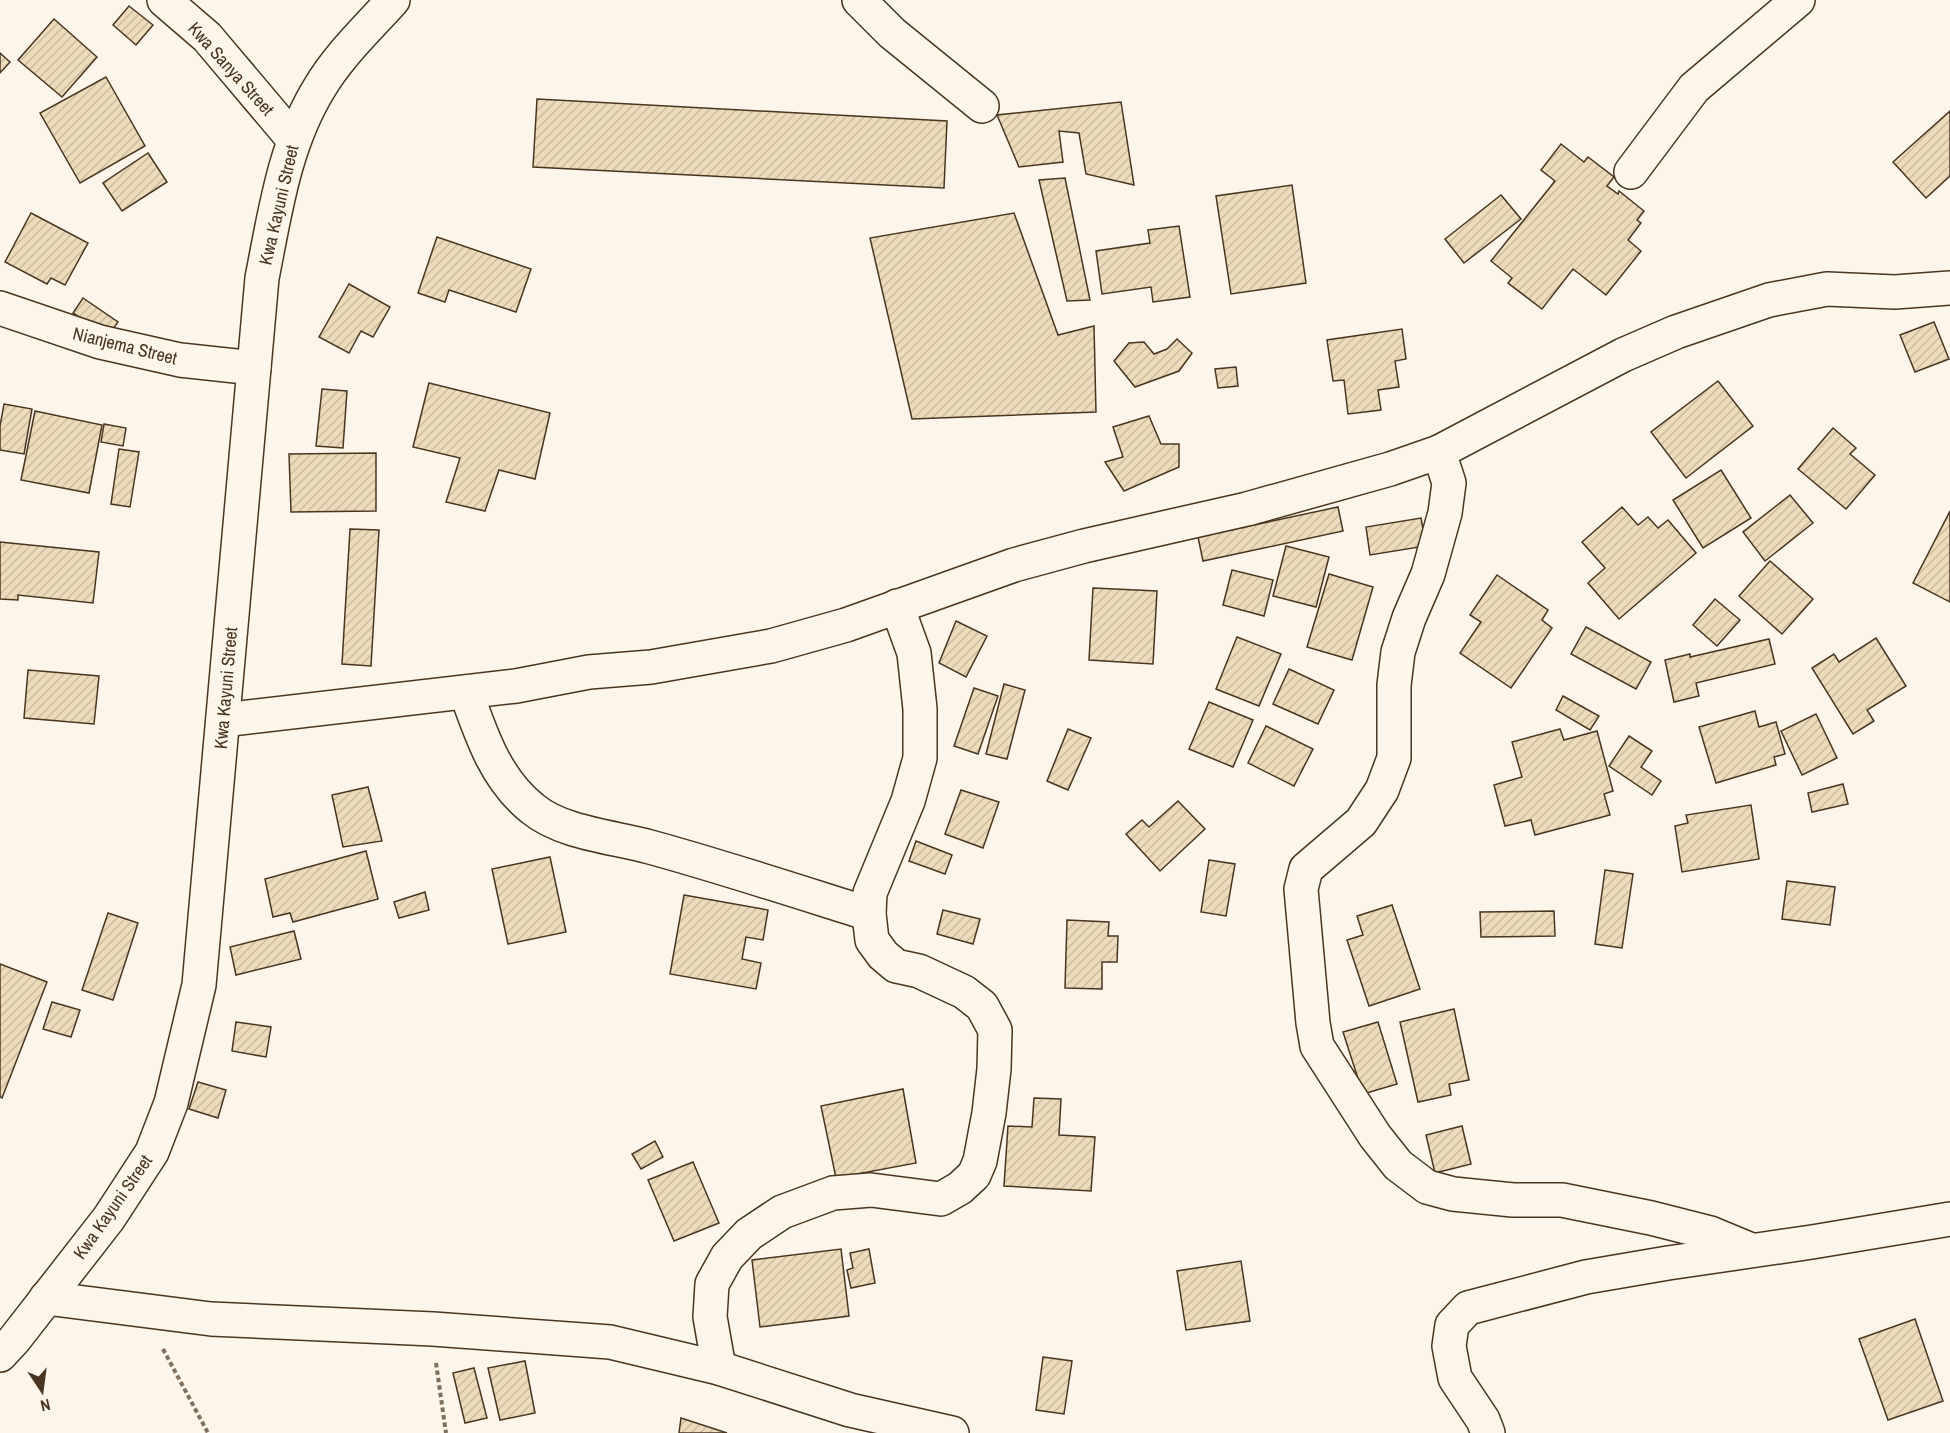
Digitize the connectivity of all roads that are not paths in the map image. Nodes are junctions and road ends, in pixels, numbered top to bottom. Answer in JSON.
{"nodes":[{"id":1,"x":164,"y":0,"type":"edge"},
{"id":2,"x":393,"y":0,"type":"edge"},
{"id":3,"x":859,"y":0,"type":"edge"},
{"id":4,"x":1798,"y":0,"type":"edge"},
{"id":5,"x":982,"y":106,"type":"dead end"},
{"id":6,"x":294,"y":140,"type":"junction"},
{"id":7,"x":1631,"y":172,"type":"dead end"},
{"id":8,"x":1950,"y":288,"type":"edge"},
{"id":9,"x":0,"y":308,"type":"edge"},
{"id":10,"x":254,"y":368,"type":"junction"},
{"id":11,"x":1439,"y":452,"type":"junction"},
{"id":12,"x":897,"y":606,"type":"junction"},
{"id":13,"x":466,"y":692,"type":"junction"},
{"id":14,"x":223,"y":720,"type":"junction"},
{"id":15,"x":869,"y":914,"type":"junction"},
{"id":16,"x":1950,"y":1219,"type":"edge"},
{"id":17,"x":1751,"y":1250,"type":"junction"},
{"id":18,"x":46,"y":1298,"type":"junction"},
{"id":19,"x":0,"y":1355,"type":"edge"},
{"id":20,"x":719,"y":1368,"type":"junction"},
{"id":21,"x":952,"y":1433,"type":"edge"},
{"id":22,"x":1488,"y":1433,"type":"edge"}],
"edges":[{"from":1,"to":6,"type":"street","name":"Kwa Sanya Street"},
{"from":2,"to":6,"type":"street","name":"Kwa Kayuni Street"},
{"from":3,"to":5,"type":"street"},
{"from":4,"to":7,"type":"street"},
{"from":6,"to":10,"type":"street","name":"Kwa Kayuni Street"},
{"from":8,"to":11,"type":"street"},
{"from":9,"to":10,"type":"street","name":"Nianjema Street"},
{"from":10,"to":14,"type":"street","name":"Kwa Kayuni Street"},
{"from":11,"to":12,"type":"street"},
{"from":11,"to":17,"type":"street"},
{"from":12,"to":13,"type":"street"},
{"from":12,"to":15,"type":"street"},
{"from":13,"to":14,"type":"street"},
{"from":13,"to":15,"type":"street"},
{"from":14,"to":18,"type":"street","name":"Kwa Kayuni Street"},
{"from":15,"to":20,"type":"street"},
{"from":16,"to":17,"type":"street"},
{"from":17,"to":22,"type":"street"},
{"from":18,"to":19,"type":"street","name":"Kwa Kayuni Street"},
{"from":18,"to":20,"type":"street"},
{"from":20,"to":21,"type":"street"}]}
